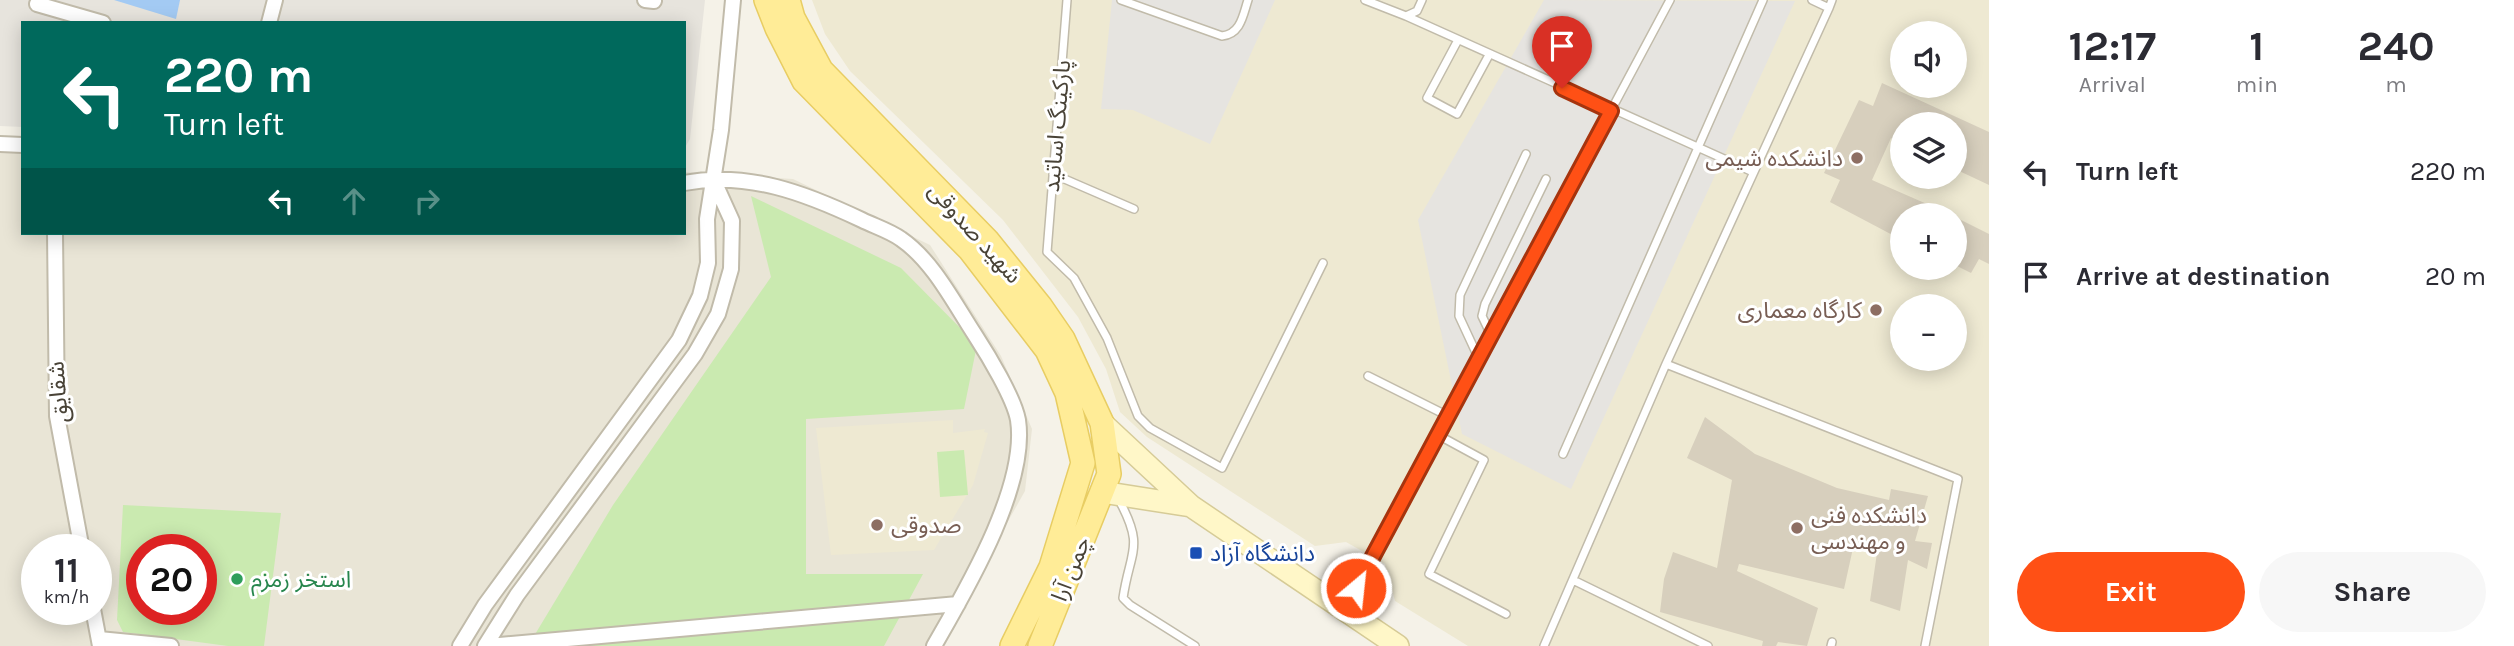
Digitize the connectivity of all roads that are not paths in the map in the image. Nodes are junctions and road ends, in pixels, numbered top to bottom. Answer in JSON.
{"nodes":[{"id":1,"x":275,"y":0,"type":"edge"},
{"id":2,"x":645,"y":0,"type":"edge"},
{"id":3,"x":733,"y":0,"type":"edge"},
{"id":4,"x":766,"y":0,"type":"edge"},
{"id":5,"x":788,"y":0,"type":"edge"},
{"id":6,"x":1068,"y":0,"type":"edge"},
{"id":7,"x":1121,"y":0,"type":"edge"},
{"id":8,"x":1248,"y":0,"type":"edge"},
{"id":9,"x":1365,"y":0,"type":"edge"},
{"id":10,"x":1422,"y":0,"type":"edge"},
{"id":11,"x":1670,"y":0,"type":"edge"},
{"id":12,"x":1763,"y":0,"type":"edge"},
{"id":13,"x":1812,"y":0,"type":"edge"},
{"id":14,"x":654,"y":1,"type":"edge"},
{"id":15,"x":37,"y":4,"type":"dead end"},
{"id":16,"x":1831,"y":4,"type":"edge"},
{"id":17,"x":1406,"y":16,"type":"junction"},
{"id":18,"x":96,"y":21,"type":"edge"},
{"id":19,"x":270,"y":21,"type":"edge"},
{"id":20,"x":1458,"y":40,"type":"junction"},
{"id":21,"x":1489,"y":55,"type":"junction"},
{"id":22,"x":1611,"y":111,"type":"junction"},
{"id":23,"x":0,"y":144,"type":"edge"},
{"id":24,"x":21,"y":148,"type":"edge"},
{"id":25,"x":1697,"y":148,"type":"junction"},
{"id":26,"x":1526,"y":154,"type":"dead end"},
{"id":27,"x":1753,"y":173,"type":"junction"},
{"id":28,"x":1053,"y":174,"type":"junction"},
{"id":29,"x":713,"y":177,"type":"junction"},
{"id":30,"x":1546,"y":179,"type":"dead end"},
{"id":31,"x":686,"y":183,"type":"edge"},
{"id":32,"x":1134,"y":209,"type":"dead end"},
{"id":33,"x":55,"y":235,"type":"edge"},
{"id":34,"x":1324,"y":263,"type":"dead end"},
{"id":35,"x":1491,"y":335,"type":"junction"},
{"id":36,"x":1478,"y":357,"type":"junction"},
{"id":37,"x":1666,"y":364,"type":"junction"},
{"id":38,"x":1368,"y":376,"type":"dead end"},
{"id":39,"x":1448,"y":416,"type":"junction"},
{"id":40,"x":1102,"y":423,"type":"junction"},
{"id":41,"x":1438,"y":435,"type":"junction"},
{"id":42,"x":1563,"y":454,"type":"dead end"},
{"id":43,"x":1076,"y":494,"type":"joint"},
{"id":44,"x":1110,"y":494,"type":"junction"},
{"id":45,"x":1191,"y":506,"type":"junction"},
{"id":46,"x":79,"y":534,"type":"edge"},
{"id":47,"x":1573,"y":580,"type":"junction"},
{"id":48,"x":957,"y":604,"type":"junction"},
{"id":49,"x":1344,"y":610,"type":"junction"},
{"id":50,"x":1506,"y":614,"type":"dead end"},
{"id":51,"x":99,"y":642,"type":"edge"},
{"id":52,"x":171,"y":646,"type":"edge"},
{"id":53,"x":460,"y":646,"type":"edge"},
{"id":54,"x":487,"y":646,"type":"edge"},
{"id":55,"x":933,"y":646,"type":"edge"},
{"id":56,"x":1012,"y":646,"type":"edge"},
{"id":57,"x":1040,"y":646,"type":"edge"},
{"id":58,"x":1195,"y":646,"type":"edge"},
{"id":59,"x":1398,"y":646,"type":"edge"},
{"id":60,"x":1544,"y":646,"type":"edge"},
{"id":61,"x":1708,"y":646,"type":"edge"},
{"id":62,"x":1925,"y":646,"type":"edge"}],
"edges":[{"from":1,"to":19,"type":"street"},
{"from":2,"to":14,"type":"street"},
{"from":3,"to":29,"type":"street"},
{"from":4,"to":43,"type":"main road","name":"شهید صدوقی"},
{"from":5,"to":40,"type":"main road","name":"شهید صدوقی"},
{"from":6,"to":28,"type":"lane","name":"پارکینگ اساتید"},
{"from":7,"to":8,"type":"lane"},
{"from":9,"to":17,"type":"lane"},
{"from":10,"to":17,"type":"lane"},
{"from":11,"to":22,"type":"lane"},
{"from":12,"to":25,"type":"lane"},
{"from":13,"to":16,"type":"lane"},
{"from":15,"to":18,"type":"street"},
{"from":16,"to":27,"type":"lane"},
{"from":17,"to":20,"type":"lane"},
{"from":20,"to":21,"type":"lane"},
{"from":20,"to":21,"type":"lane"},
{"from":21,"to":22,"type":"lane"},
{"from":22,"to":25,"type":"lane"},
{"from":22,"to":35,"type":"lane"},
{"from":23,"to":24,"type":"street"},
{"from":25,"to":27,"type":"lane"},
{"from":25,"to":42,"type":"lane"},
{"from":26,"to":36,"type":"lane"},
{"from":27,"to":37,"type":"lane"},
{"from":28,"to":32,"type":"lane"},
{"from":28,"to":34,"type":"lane","name":"پارکینگ اساتید"},
{"from":29,"to":31,"type":"street"},
{"from":29,"to":48,"type":"street"},
{"from":29,"to":53,"type":"street"},
{"from":29,"to":54,"type":"street"},
{"from":30,"to":35,"type":"lane"},
{"from":33,"to":46,"type":"street","name":"شقایق"},
{"from":35,"to":36,"type":"lane"},
{"from":36,"to":39,"type":"lane"},
{"from":37,"to":47,"type":"lane"},
{"from":37,"to":62,"type":"lane"},
{"from":38,"to":39,"type":"lane"},
{"from":39,"to":41,"type":"lane"},
{"from":40,"to":44,"type":"main road","name":"شهید صدوقی"},
{"from":40,"to":45,"type":"main road"},
{"from":41,"to":49,"type":"lane"},
{"from":41,"to":50,"type":"lane"},
{"from":43,"to":56,"type":"main road","name":"چمن آرا"},
{"from":44,"to":45,"type":"main road"},
{"from":44,"to":57,"type":"main road","name":"چمن آرا"},
{"from":44,"to":58,"type":"lane"},
{"from":45,"to":49,"type":"main road"},
{"from":47,"to":60,"type":"lane"},
{"from":47,"to":61,"type":"lane"},
{"from":48,"to":54,"type":"street"},
{"from":48,"to":55,"type":"street"},
{"from":49,"to":59,"type":"main road"},
{"from":51,"to":52,"type":"street"}]}
